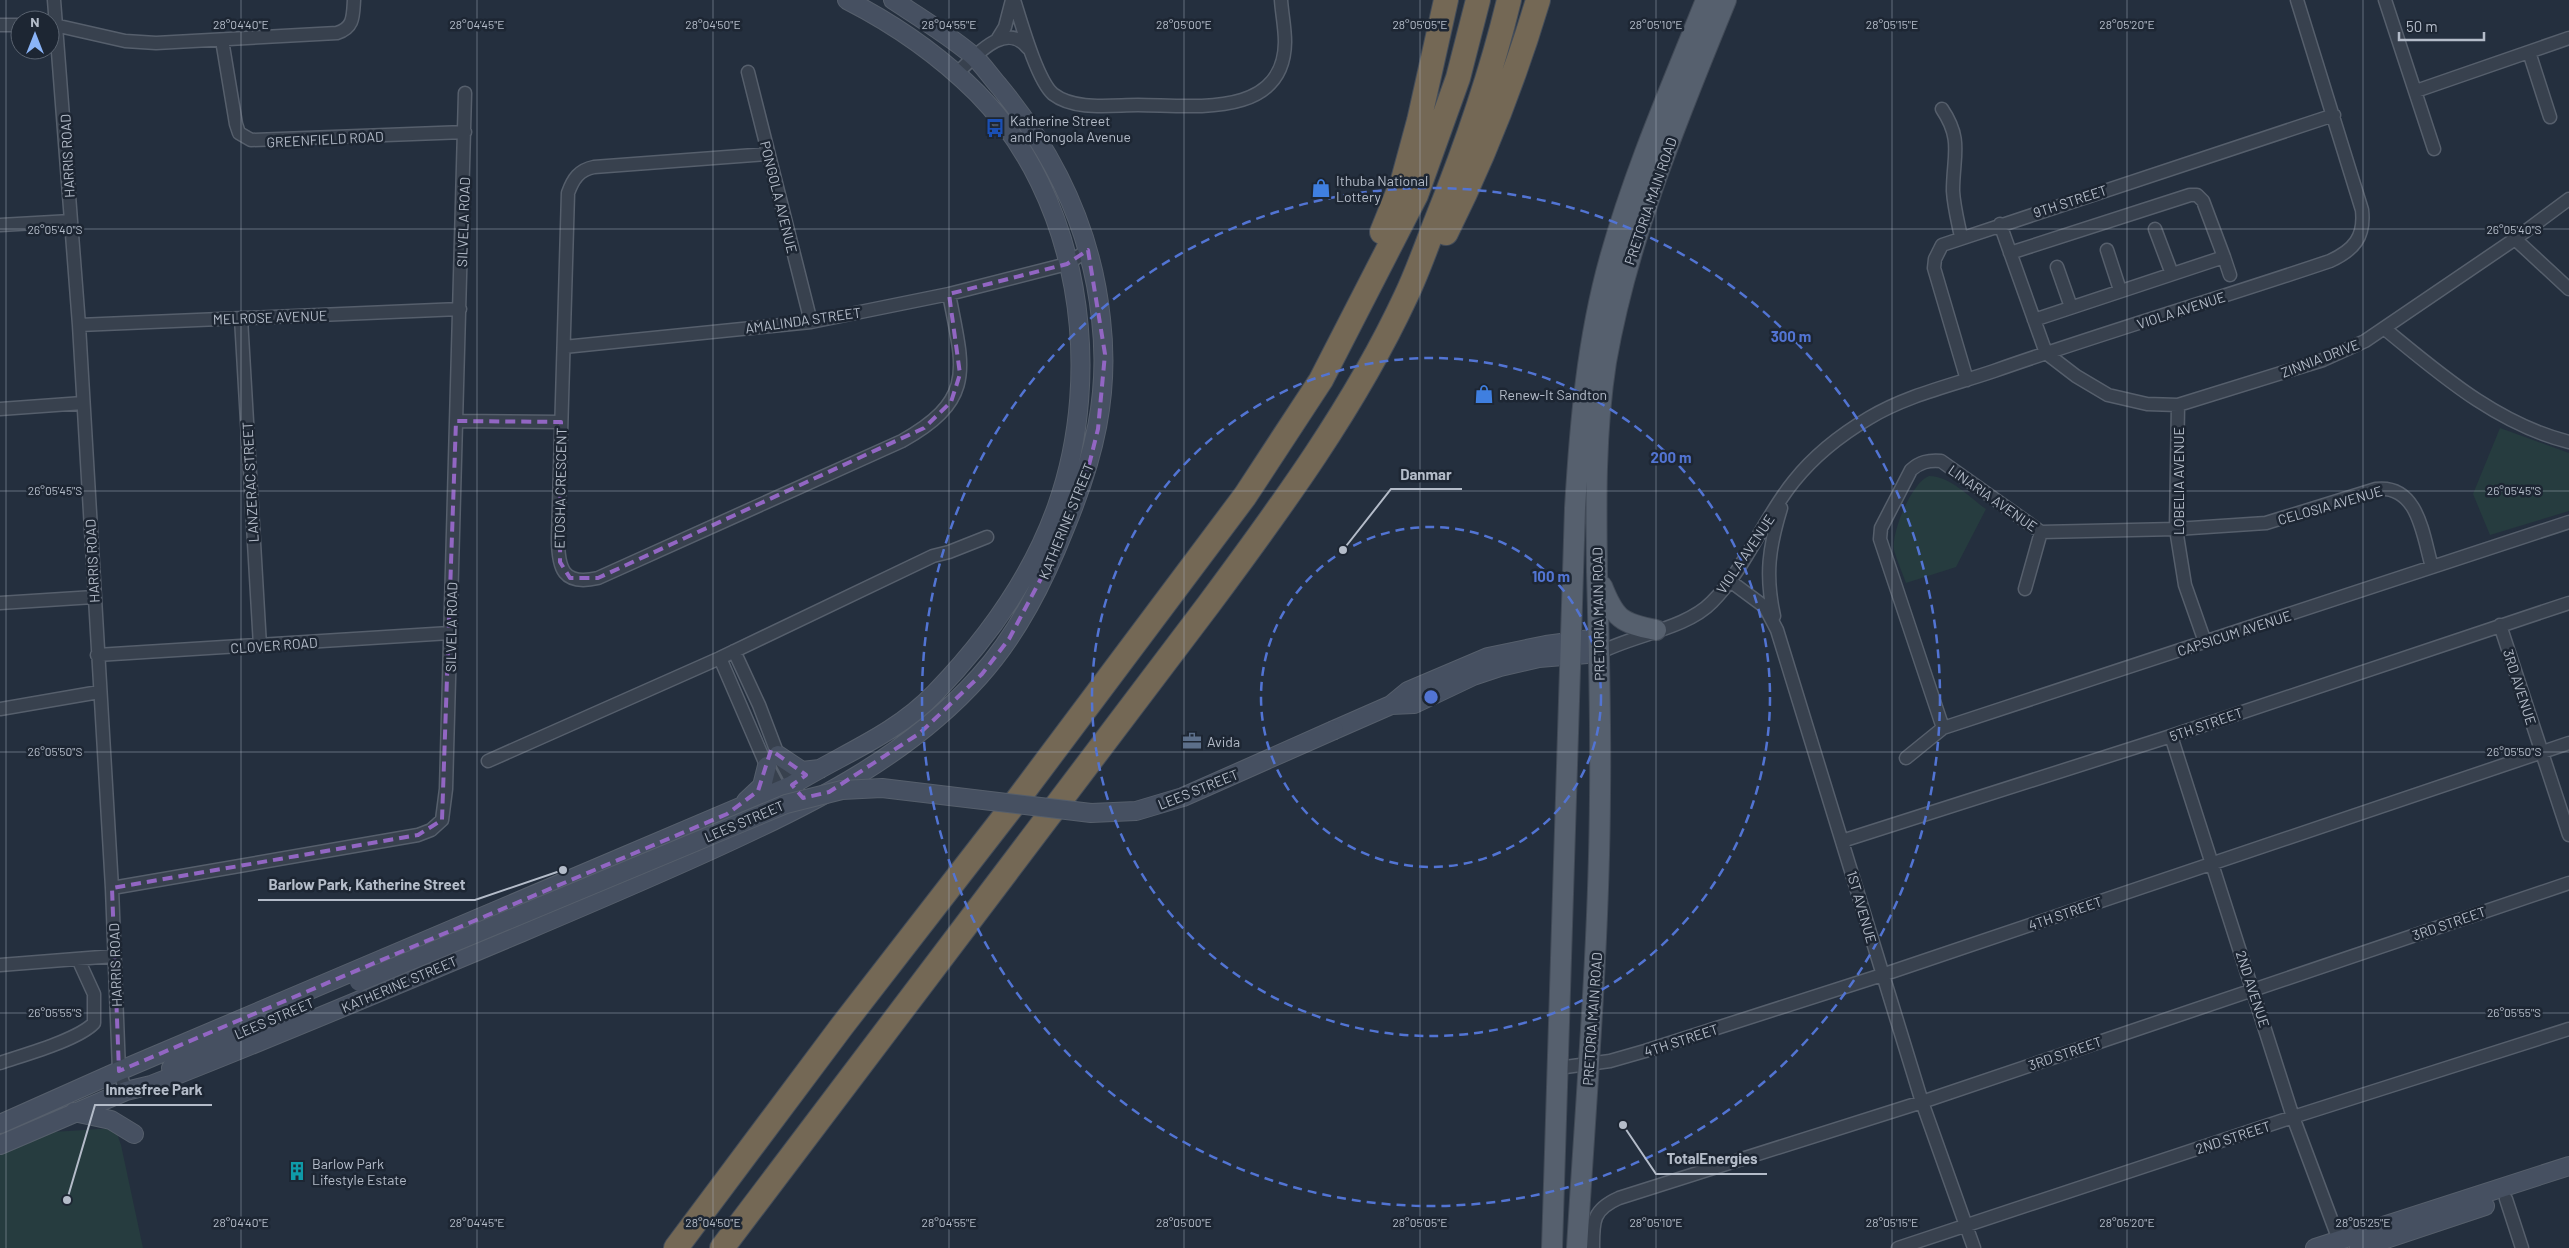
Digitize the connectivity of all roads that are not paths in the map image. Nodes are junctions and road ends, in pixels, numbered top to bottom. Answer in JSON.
{"nodes":[{"id":1,"x":354,"y":0,"type":"edge"},
{"id":2,"x":847,"y":0,"type":"edge"},
{"id":3,"x":893,"y":0,"type":"edge"},
{"id":4,"x":1013,"y":0,"type":"edge"},
{"id":5,"x":1281,"y":0,"type":"edge"},
{"id":6,"x":1446,"y":0,"type":"edge"},
{"id":7,"x":1478,"y":0,"type":"edge"},
{"id":8,"x":1509,"y":0,"type":"edge"},
{"id":9,"x":1538,"y":0,"type":"edge"},
{"id":10,"x":1706,"y":0,"type":"edge"},
{"id":11,"x":1726,"y":0,"type":"edge"},
{"id":12,"x":2297,"y":0,"type":"edge"},
{"id":13,"x":2386,"y":0,"type":"edge"},
{"id":14,"x":60,"y":25,"type":"edge"},
{"id":15,"x":2569,"y":38,"type":"edge"},
{"id":16,"x":222,"y":40,"type":"junction"},
{"id":17,"x":997,"y":40,"type":"junction"},
{"id":18,"x":1030,"y":50,"type":"junction"},
{"id":19,"x":2529,"y":52,"type":"junction"},
{"id":20,"x":975,"y":57,"type":"junction"},
{"id":21,"x":56,"y":60,"type":"edge"},
{"id":22,"x":748,"y":72,"type":"dead end"},
{"id":23,"x":956,"y":74,"type":"junction"},
{"id":24,"x":2416,"y":91,"type":"junction"},
{"id":25,"x":465,"y":93,"type":"dead end"},
{"id":26,"x":1942,"y":109,"type":"dead end"},
{"id":27,"x":2334,"y":116,"type":"junction"},
{"id":28,"x":2550,"y":117,"type":"dead end"},
{"id":29,"x":465,"y":132,"type":"junction"},
{"id":30,"x":2434,"y":149,"type":"dead end"},
{"id":31,"x":768,"y":154,"type":"junction"},
{"id":32,"x":2569,"y":199,"type":"edge"},
{"id":33,"x":71,"y":221,"type":"junction"},
{"id":34,"x":2000,"y":224,"type":"junction"},
{"id":35,"x":0,"y":225,"type":"edge"},
{"id":36,"x":2155,"y":229,"type":"dead end"},
{"id":37,"x":1961,"y":237,"type":"junction"},
{"id":38,"x":2515,"y":239,"type":"junction"},
{"id":39,"x":1088,"y":250,"type":"junction"},
{"id":40,"x":2107,"y":250,"type":"dead end"},
{"id":41,"x":2010,"y":253,"type":"junction"},
{"id":42,"x":2224,"y":257,"type":"junction"},
{"id":43,"x":1067,"y":264,"type":"junction"},
{"id":44,"x":2057,"y":267,"type":"dead end"},
{"id":45,"x":2172,"y":274,"type":"junction"},
{"id":46,"x":2230,"y":274,"type":"dead end"},
{"id":47,"x":2569,"y":289,"type":"edge"},
{"id":48,"x":2120,"y":290,"type":"junction"},
{"id":49,"x":949,"y":294,"type":"junction"},
{"id":50,"x":1407,"y":295,"type":"junction"},
{"id":51,"x":2071,"y":307,"type":"junction"},
{"id":52,"x":460,"y":309,"type":"junction"},
{"id":53,"x":1355,"y":316,"type":"junction"},
{"id":54,"x":241,"y":318,"type":"junction"},
{"id":55,"x":2034,"y":320,"type":"junction"},
{"id":56,"x":811,"y":322,"type":"junction"},
{"id":57,"x":79,"y":325,"type":"junction"},
{"id":58,"x":2385,"y":329,"type":"junction"},
{"id":59,"x":564,"y":346,"type":"junction"},
{"id":60,"x":2046,"y":353,"type":"junction"},
{"id":61,"x":1967,"y":380,"type":"junction"},
{"id":62,"x":83,"y":404,"type":"junction"},
{"id":63,"x":2178,"y":405,"type":"junction"},
{"id":64,"x":0,"y":409,"type":"edge"},
{"id":65,"x":456,"y":421,"type":"junction"},
{"id":66,"x":561,"y":422,"type":"junction"},
{"id":67,"x":2569,"y":442,"type":"edge"},
{"id":68,"x":1786,"y":494,"type":"junction"},
{"id":69,"x":2569,"y":522,"type":"edge"},
{"id":70,"x":2176,"y":529,"type":"junction"},
{"id":71,"x":2041,"y":532,"type":"junction"},
{"id":72,"x":987,"y":537,"type":"dead end"},
{"id":73,"x":2432,"y":567,"type":"junction"},
{"id":74,"x":1597,"y":572,"type":"junction"},
{"id":75,"x":1730,"y":580,"type":"junction"},
{"id":76,"x":2026,"y":589,"type":"dead end"},
{"id":77,"x":94,"y":597,"type":"junction"},
{"id":78,"x":0,"y":603,"type":"edge"},
{"id":79,"x":2569,"y":603,"type":"edge"},
{"id":80,"x":2500,"y":625,"type":"junction"},
{"id":81,"x":1656,"y":630,"type":"junction"},
{"id":82,"x":1777,"y":630,"type":"junction"},
{"id":83,"x":450,"y":633,"type":"junction"},
{"id":84,"x":2204,"y":642,"type":"junction"},
{"id":85,"x":1605,"y":645,"type":"junction"},
{"id":86,"x":260,"y":646,"type":"junction"},
{"id":87,"x":1571,"y":649,"type":"junction"},
{"id":88,"x":734,"y":651,"type":"junction"},
{"id":89,"x":97,"y":655,"type":"junction"},
{"id":90,"x":720,"y":658,"type":"junction"},
{"id":91,"x":99,"y":692,"type":"junction"},
{"id":92,"x":0,"y":709,"type":"edge"},
{"id":93,"x":1943,"y":728,"type":"junction"},
{"id":94,"x":2171,"y":736,"type":"junction"},
{"id":95,"x":2569,"y":743,"type":"edge"},
{"id":96,"x":2541,"y":752,"type":"junction"},
{"id":97,"x":1906,"y":758,"type":"dead end"},
{"id":98,"x":772,"y":760,"type":"junction"},
{"id":99,"x":488,"y":761,"type":"dead end"},
{"id":100,"x":822,"y":768,"type":"junction"},
{"id":101,"x":786,"y":789,"type":"junction"},
{"id":102,"x":801,"y":808,"type":"junction"},
{"id":103,"x":727,"y":814,"type":"junction"},
{"id":104,"x":2569,"y":835,"type":"edge"},
{"id":105,"x":1842,"y":842,"type":"junction"},
{"id":106,"x":2212,"y":864,"type":"junction"},
{"id":107,"x":2569,"y":883,"type":"edge"},
{"id":108,"x":112,"y":888,"type":"junction"},
{"id":109,"x":114,"y":956,"type":"junction"},
{"id":110,"x":78,"y":959,"type":"junction"},
{"id":111,"x":0,"y":965,"type":"edge"},
{"id":112,"x":1882,"y":975,"type":"junction"},
{"id":113,"x":2253,"y":989,"type":"junction"},
{"id":114,"x":2569,"y":1029,"type":"edge"},
{"id":115,"x":0,"y":1063,"type":"edge"},
{"id":116,"x":1588,"y":1065,"type":"junction"},
{"id":117,"x":1558,"y":1068,"type":"junction"},
{"id":118,"x":120,"y":1071,"type":"junction"},
{"id":119,"x":126,"y":1091,"type":"junction"},
{"id":120,"x":1922,"y":1102,"type":"junction"},
{"id":121,"x":74,"y":1112,"type":"junction"},
{"id":122,"x":2293,"y":1117,"type":"junction"},
{"id":123,"x":0,"y":1124,"type":"edge"},
{"id":124,"x":134,"y":1134,"type":"dead end"},
{"id":125,"x":0,"y":1144,"type":"edge"},
{"id":126,"x":2569,"y":1166,"type":"edge"},
{"id":127,"x":2569,"y":1178,"type":"edge"},
{"id":128,"x":2506,"y":1199,"type":"junction"},
{"id":129,"x":1967,"y":1226,"type":"junction"},
{"id":130,"x":2339,"y":1240,"type":"junction"},
{"id":131,"x":676,"y":1248,"type":"edge"},
{"id":132,"x":722,"y":1248,"type":"edge"},
{"id":133,"x":1552,"y":1248,"type":"edge"},
{"id":134,"x":1577,"y":1248,"type":"edge"},
{"id":135,"x":1593,"y":1248,"type":"edge"},
{"id":136,"x":1898,"y":1248,"type":"edge"},
{"id":137,"x":1974,"y":1248,"type":"edge"},
{"id":138,"x":2315,"y":1248,"type":"edge"},
{"id":139,"x":2359,"y":1248,"type":"edge"},
{"id":140,"x":2522,"y":1248,"type":"edge"}],
"edges":[{"from":1,"to":16,"type":"street"},
{"from":2,"to":23,"type":"main road","name":"KATHERINE STREET"},
{"from":3,"to":20,"type":"main road","name":"KATHERINE STREET"},
{"from":4,"to":17,"type":"street"},
{"from":4,"to":18,"type":"street"},
{"from":5,"to":18,"type":"street"},
{"from":6,"to":53,"type":"highway"},
{"from":7,"to":53,"type":"highway"},
{"from":8,"to":50,"type":"highway"},
{"from":9,"to":50,"type":"highway"},
{"from":10,"to":87,"type":"main road","name":"PRETORIA MAIN ROAD"},
{"from":11,"to":74,"type":"main road","name":"PRETORIA MAIN ROAD"},
{"from":12,"to":27,"type":"street","name":"VIOLA AVENUE"},
{"from":13,"to":24,"type":"street"},
{"from":14,"to":16,"type":"street"},
{"from":15,"to":19,"type":"street"},
{"from":16,"to":29,"type":"street","name":"GREENFIELD ROAD"},
{"from":17,"to":18,"type":"street"},
{"from":17,"to":20,"type":"street"},
{"from":19,"to":24,"type":"street"},
{"from":19,"to":28,"type":"street"},
{"from":20,"to":23,"type":"street"},
{"from":20,"to":39,"type":"main road","name":"KATHERINE STREET"},
{"from":21,"to":33,"type":"street","name":"HARRIS ROAD"},
{"from":22,"to":31,"type":"street","name":"PONGOLA AVENUE"},
{"from":23,"to":43,"type":"main road","name":"KATHERINE STREET"},
{"from":24,"to":30,"type":"street"},
{"from":25,"to":29,"type":"street","name":"SILVELA ROAD"},
{"from":26,"to":37,"type":"street"},
{"from":27,"to":34,"type":"street","name":"9TH STREET"},
{"from":27,"to":60,"type":"street","name":"VIOLA AVENUE"},
{"from":29,"to":52,"type":"street","name":"SILVELA ROAD"},
{"from":31,"to":56,"type":"street","name":"PONGOLA AVENUE"},
{"from":31,"to":59,"type":"street","name":"ETOSHA CRESCENT"},
{"from":32,"to":38,"type":"street","name":"ZINNIA DRIVE"},
{"from":33,"to":35,"type":"street"},
{"from":33,"to":57,"type":"street","name":"HARRIS ROAD"},
{"from":34,"to":37,"type":"street","name":"9TH STREET"},
{"from":34,"to":41,"type":"street"},
{"from":36,"to":45,"type":"street"},
{"from":37,"to":61,"type":"street","name":"9TH STREET"},
{"from":38,"to":47,"type":"street"},
{"from":38,"to":58,"type":"street","name":"ZINNIA DRIVE"},
{"from":39,"to":43,"type":"street","name":"AMALINDA STREET"},
{"from":39,"to":102,"type":"main road","name":"KATHERINE STREET"},
{"from":40,"to":48,"type":"street"},
{"from":41,"to":42,"type":"street"},
{"from":41,"to":55,"type":"street"},
{"from":42,"to":45,"type":"street"},
{"from":42,"to":46,"type":"street"},
{"from":43,"to":49,"type":"street","name":"AMALINDA STREET"},
{"from":43,"to":100,"type":"main road","name":"KATHERINE STREET"},
{"from":44,"to":51,"type":"street"},
{"from":45,"to":48,"type":"street"},
{"from":48,"to":51,"type":"street"},
{"from":49,"to":56,"type":"street","name":"AMALINDA STREET"},
{"from":49,"to":66,"type":"street","name":"ETOSHA CRESCENT"},
{"from":50,"to":132,"type":"highway"},
{"from":51,"to":55,"type":"street"},
{"from":52,"to":54,"type":"street","name":"MELROSE AVENUE"},
{"from":52,"to":65,"type":"street","name":"SILVELA ROAD"},
{"from":53,"to":131,"type":"highway"},
{"from":54,"to":57,"type":"street","name":"MELROSE AVENUE"},
{"from":54,"to":86,"type":"street","name":"LANZERAC STREET"},
{"from":55,"to":60,"type":"street"},
{"from":56,"to":59,"type":"street","name":"AMALINDA STREET"},
{"from":57,"to":62,"type":"street","name":"HARRIS ROAD"},
{"from":58,"to":63,"type":"street","name":"ZINNIA DRIVE"},
{"from":58,"to":67,"type":"street"},
{"from":59,"to":66,"type":"street","name":"ETOSHA CRESCENT"},
{"from":60,"to":61,"type":"street","name":"VIOLA AVENUE"},
{"from":60,"to":63,"type":"street","name":"ZINNIA DRIVE"},
{"from":61,"to":68,"type":"street","name":"VIOLA AVENUE"},
{"from":62,"to":64,"type":"street"},
{"from":62,"to":77,"type":"street","name":"HARRIS ROAD"},
{"from":63,"to":70,"type":"street","name":"LOBELIA AVENUE"},
{"from":65,"to":66,"type":"street"},
{"from":65,"to":83,"type":"street","name":"SILVELA ROAD"},
{"from":68,"to":75,"type":"street","name":"VIOLA AVENUE"},
{"from":68,"to":82,"type":"street","name":"VIOLA AVENUE"},
{"from":69,"to":73,"type":"street","name":"CAPSICUM AVENUE"},
{"from":70,"to":71,"type":"street","name":"LINARIA AVENUE"},
{"from":70,"to":73,"type":"street","name":"CELOSIA AVENUE"},
{"from":70,"to":84,"type":"street","name":"LOBELIA AVENUE"},
{"from":71,"to":76,"type":"street"},
{"from":71,"to":93,"type":"street","name":"LINARIA AVENUE"},
{"from":72,"to":88,"type":"street"},
{"from":73,"to":84,"type":"street","name":"CAPSICUM AVENUE"},
{"from":74,"to":81,"type":"main road"},
{"from":74,"to":85,"type":"main road","name":"PRETORIA MAIN ROAD"},
{"from":75,"to":81,"type":"street","name":"VIOLA AVENUE"},
{"from":75,"to":82,"type":"street","name":"1ST AVENUE"},
{"from":77,"to":78,"type":"street"},
{"from":77,"to":89,"type":"street","name":"HARRIS ROAD"},
{"from":79,"to":80,"type":"street","name":"5TH STREET"},
{"from":80,"to":94,"type":"street","name":"5TH STREET"},
{"from":80,"to":96,"type":"street","name":"3RD AVENUE"},
{"from":81,"to":85,"type":"street","name":"VIOLA AVENUE"},
{"from":82,"to":105,"type":"street","name":"1ST AVENUE"},
{"from":83,"to":86,"type":"street","name":"CLOVER ROAD"},
{"from":83,"to":108,"type":"street","name":"SILVELA ROAD"},
{"from":84,"to":93,"type":"street","name":"CAPSICUM AVENUE"},
{"from":85,"to":87,"type":"main road","name":"LEES STREET"},
{"from":85,"to":116,"type":"main road","name":"PRETORIA MAIN ROAD"},
{"from":86,"to":89,"type":"street","name":"CLOVER ROAD"},
{"from":87,"to":117,"type":"main road","name":"PRETORIA MAIN ROAD"},
{"from":87,"to":119,"type":"main road","name":"LEES STREET","bridge":true},
{"from":88,"to":90,"type":"street"},
{"from":88,"to":98,"type":"street"},
{"from":89,"to":91,"type":"street","name":"HARRIS ROAD"},
{"from":90,"to":98,"type":"street"},
{"from":90,"to":99,"type":"street"},
{"from":91,"to":92,"type":"street"},
{"from":91,"to":108,"type":"street","name":"HARRIS ROAD"},
{"from":93,"to":97,"type":"street","name":"CAPSICUM AVENUE"},
{"from":94,"to":105,"type":"street","name":"5TH STREET"},
{"from":94,"to":106,"type":"street","name":"2ND AVENUE"},
{"from":95,"to":96,"type":"street","name":"4TH STREET"},
{"from":96,"to":104,"type":"street","name":"3RD AVENUE"},
{"from":96,"to":106,"type":"street","name":"4TH STREET"},
{"from":98,"to":100,"type":"main road"},
{"from":98,"to":101,"type":"street"},
{"from":98,"to":103,"type":"main road"},
{"from":100,"to":101,"type":"main road","name":"KATHERINE STREET"},
{"from":101,"to":102,"type":"street"},
{"from":101,"to":103,"type":"main road","name":"KATHERINE STREET"},
{"from":102,"to":119,"type":"main road","name":"KATHERINE STREET"},
{"from":103,"to":118,"type":"main road","name":"KATHERINE STREET"},
{"from":105,"to":112,"type":"street","name":"1ST AVENUE"},
{"from":106,"to":112,"type":"street","name":"4TH STREET"},
{"from":106,"to":113,"type":"street","name":"2ND AVENUE"},
{"from":107,"to":113,"type":"street","name":"3RD STREET"},
{"from":108,"to":109,"type":"street","name":"HARRIS ROAD"},
{"from":109,"to":110,"type":"street"},
{"from":109,"to":118,"type":"street","name":"HARRIS ROAD"},
{"from":110,"to":111,"type":"street"},
{"from":110,"to":115,"type":"street"},
{"from":112,"to":116,"type":"street","name":"4TH STREET"},
{"from":112,"to":120,"type":"street","name":"1ST AVENUE"},
{"from":113,"to":120,"type":"street","name":"3RD STREET"},
{"from":113,"to":122,"type":"street","name":"2ND AVENUE"},
{"from":114,"to":122,"type":"street","name":"2ND STREET"},
{"from":116,"to":117,"type":"street","name":"4TH STREET"},
{"from":116,"to":134,"type":"main road","name":"PRETORIA MAIN ROAD"},
{"from":117,"to":133,"type":"main road","name":"PRETORIA MAIN ROAD"},
{"from":118,"to":119,"type":"street","name":"HARRIS ROAD"},
{"from":118,"to":123,"type":"main road","name":"KATHERINE STREET"},
{"from":119,"to":121,"type":"main road","name":"KATHERINE STREET"},
{"from":120,"to":129,"type":"street","name":"1ST AVENUE"},
{"from":120,"to":135,"type":"street","name":"3RD STREET"},
{"from":121,"to":124,"type":"main road"},
{"from":121,"to":125,"type":"main road","name":"KATHERINE STREET"},
{"from":122,"to":129,"type":"street","name":"2ND STREET"},
{"from":122,"to":130,"type":"street","name":"2ND AVENUE"},
{"from":126,"to":130,"type":"main road"},
{"from":127,"to":128,"type":"main road"},
{"from":128,"to":139,"type":"main road"},
{"from":128,"to":140,"type":"street"},
{"from":129,"to":136,"type":"street","name":"2ND STREET"},
{"from":129,"to":137,"type":"street","name":"1ST AVENUE"},
{"from":130,"to":138,"type":"main road"}]}
